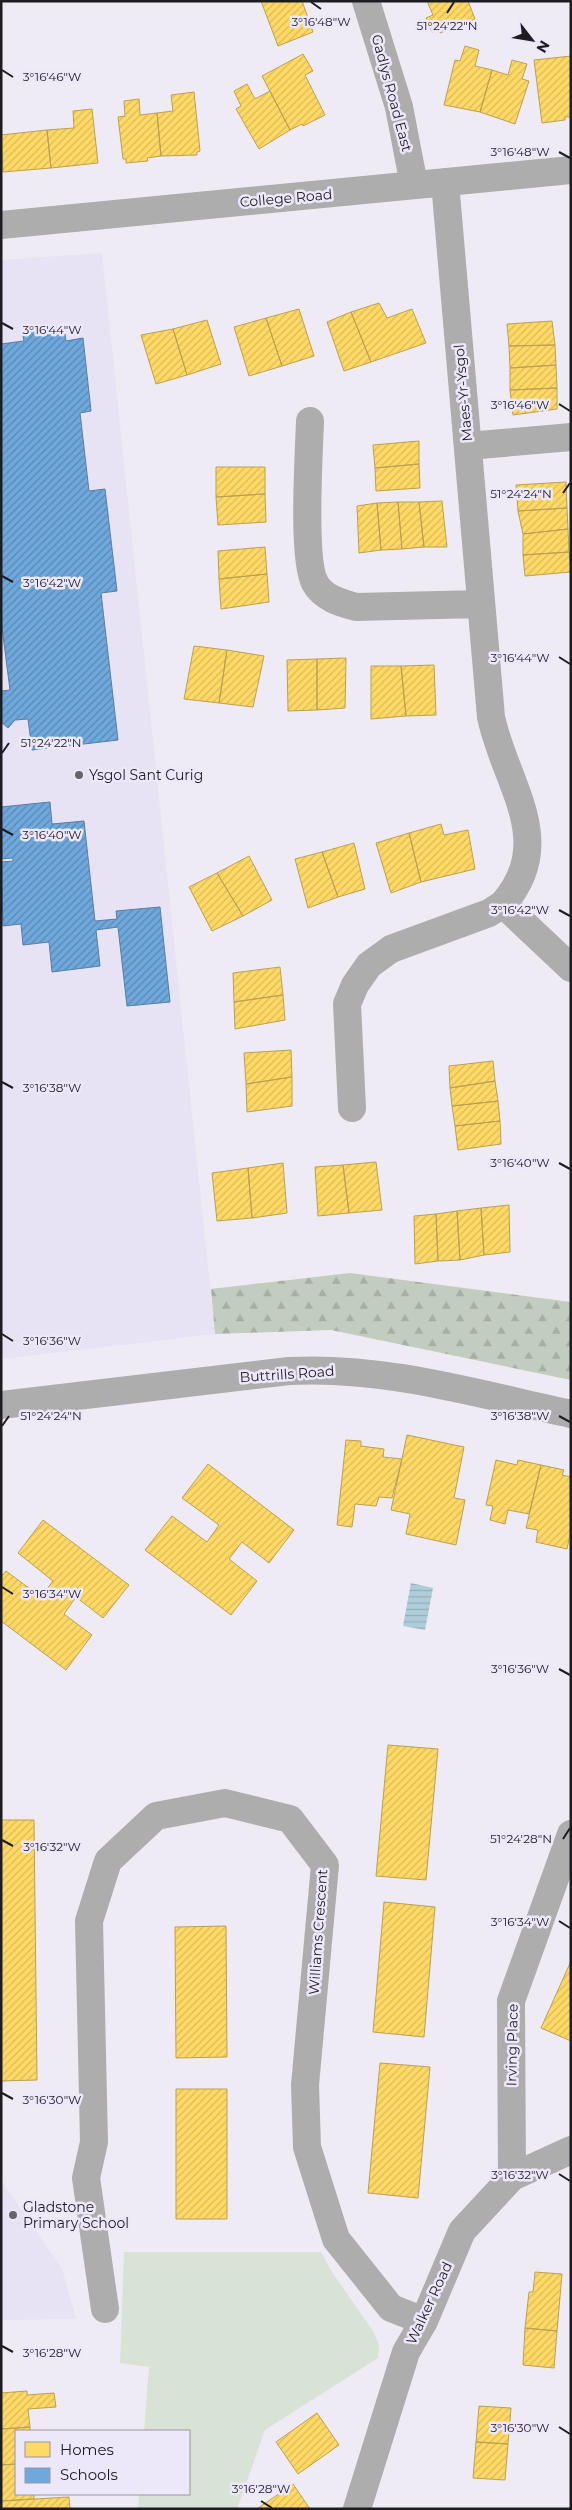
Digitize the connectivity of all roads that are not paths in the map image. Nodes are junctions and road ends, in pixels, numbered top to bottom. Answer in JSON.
{"nodes":[{"id":1,"x":366,"y":1,"type":"edge"},
{"id":2,"x":571,"y":170,"type":"edge"},
{"id":3,"x":445,"y":182,"type":"junction"},
{"id":4,"x":414,"y":185,"type":"junction"},
{"id":5,"x":1,"y":225,"type":"edge"},
{"id":6,"x":310,"y":421,"type":"dead end"},
{"id":7,"x":571,"y":437,"type":"edge"},
{"id":8,"x":468,"y":446,"type":"junction"},
{"id":9,"x":480,"y":604,"type":"junction"},
{"id":10,"x":503,"y":904,"type":"junction"},
{"id":11,"x":571,"y":968,"type":"edge"},
{"id":12,"x":352,"y":1108,"type":"dead end"},
{"id":13,"x":1,"y":1405,"type":"edge"},
{"id":14,"x":571,"y":1414,"type":"edge"},
{"id":15,"x":571,"y":1834,"type":"edge"},
{"id":16,"x":571,"y":2150,"type":"edge"},
{"id":17,"x":512,"y":2177,"type":"junction"},
{"id":18,"x":104,"y":2309,"type":"dead end"},
{"id":19,"x":424,"y":2321,"type":"junction"},
{"id":20,"x":357,"y":2509,"type":"edge"}],
"edges":[{"from":1,"to":4,"type":"street","name":"Gadlys Road East"},
{"from":2,"to":3,"type":"street","name":"College Road"},
{"from":3,"to":4,"type":"street","name":"College Road"},
{"from":3,"to":8,"type":"street","name":"Maes-Yr-Ysgol"},
{"from":4,"to":5,"type":"street","name":"College Road"},
{"from":6,"to":9,"type":"street"},
{"from":7,"to":8,"type":"street"},
{"from":8,"to":9,"type":"street","name":"Maes-Yr-Ysgol"},
{"from":9,"to":10,"type":"street","name":"Maes-Yr-Ysgol"},
{"from":10,"to":11,"type":"street"},
{"from":10,"to":12,"type":"street","name":"Maes-Yr-Ysgol"},
{"from":13,"to":14,"type":"street","name":"Buttrills Road"},
{"from":15,"to":17,"type":"street","name":"Irving Place"},
{"from":16,"to":17,"type":"street","name":"Walker Road"},
{"from":17,"to":19,"type":"street","name":"Walker Road"},
{"from":18,"to":19,"type":"street","name":"Williams Crescent"},
{"from":19,"to":20,"type":"street","name":"Walker Road"}]}
